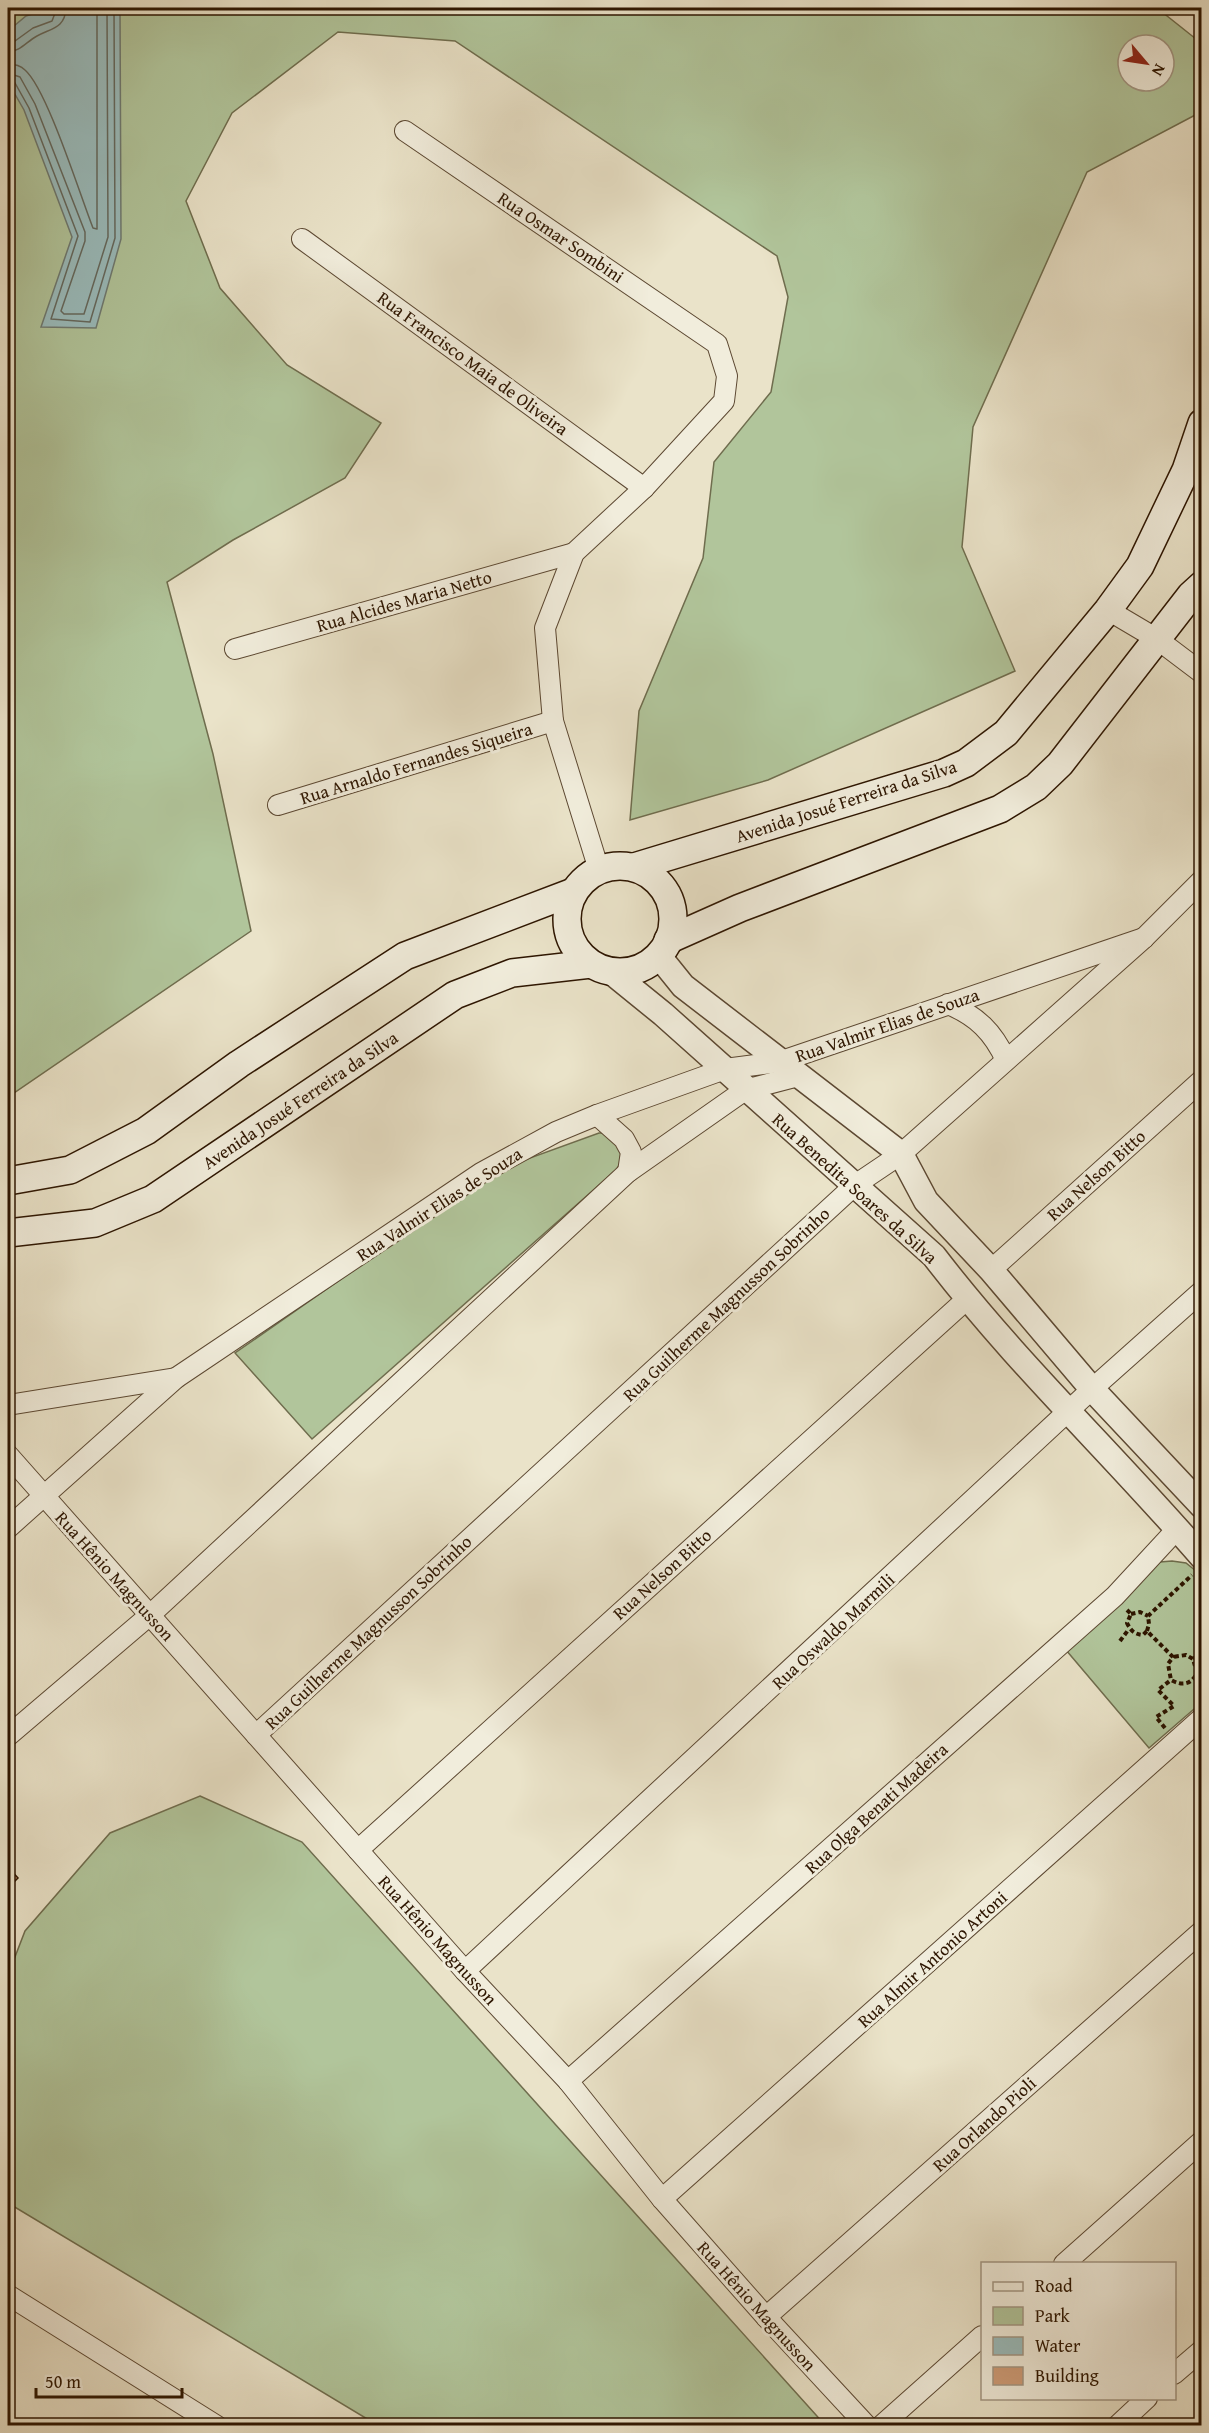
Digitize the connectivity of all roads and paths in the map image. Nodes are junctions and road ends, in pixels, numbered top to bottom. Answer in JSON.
{"nodes":[{"id":1,"x":405,"y":131,"type":"dead end"},
{"id":2,"x":302,"y":239,"type":"dead end"},
{"id":3,"x":1202,"y":423,"type":"edge"},
{"id":4,"x":644,"y":488,"type":"junction"},
{"id":5,"x":574,"y":553,"type":"junction"},
{"id":6,"x":1202,"y":585,"type":"edge"},
{"id":7,"x":1108,"y":610,"type":"junction"},
{"id":8,"x":1157,"y":639,"type":"junction"},
{"id":9,"x":235,"y":649,"type":"dead end"},
{"id":10,"x":1202,"y":673,"type":"edge"},
{"id":11,"x":553,"y":721,"type":"junction"},
{"id":12,"x":278,"y":805,"type":"dead end"},
{"id":13,"x":634,"y":867,"type":"junction"},
{"id":14,"x":599,"y":870,"type":"junction"},
{"id":15,"x":1202,"y":880,"type":"edge"},
{"id":16,"x":573,"y":892,"type":"junction"},
{"id":17,"x":1144,"y":938,"type":"junction"},
{"id":18,"x":663,"y":948,"type":"junction"},
{"id":19,"x":601,"y":968,"type":"junction"},
{"id":20,"x":948,"y":1004,"type":"junction"},
{"id":21,"x":1006,"y":1060,"type":"junction"},
{"id":22,"x":724,"y":1069,"type":"junction"},
{"id":23,"x":788,"y":1069,"type":"junction"},
{"id":24,"x":1202,"y":1080,"type":"edge"},
{"id":25,"x":746,"y":1090,"type":"junction"},
{"id":26,"x":597,"y":1115,"type":"junction"},
{"id":27,"x":901,"y":1154,"type":"junction"},
{"id":28,"x":628,"y":1172,"type":"junction"},
{"id":29,"x":8,"y":1181,"type":"edge"},
{"id":30,"x":855,"y":1185,"type":"junction"},
{"id":31,"x":8,"y":1233,"type":"edge"},
{"id":32,"x":991,"y":1270,"type":"junction"},
{"id":33,"x":1202,"y":1291,"type":"edge"},
{"id":34,"x":967,"y":1299,"type":"junction"},
{"id":35,"x":176,"y":1378,"type":"junction"},
{"id":36,"x":1092,"y":1389,"type":"junction"},
{"id":37,"x":8,"y":1405,"type":"edge"},
{"id":38,"x":1068,"y":1413,"type":"junction"},
{"id":39,"x":8,"y":1455,"type":"edge"},
{"id":40,"x":44,"y":1496,"type":"junction"},
{"id":41,"x":1201,"y":1504,"type":"edge"},
{"id":42,"x":8,"y":1528,"type":"edge"},
{"id":43,"x":1177,"y":1528,"type":"junction"},
{"id":44,"x":1202,"y":1557,"type":"edge"},
{"id":45,"x":1202,"y":1581,"type":"edge"},
{"id":46,"x":1115,"y":1596,"type":"junction"},
{"id":47,"x":1131,"y":1614,"type":"junction"},
{"id":48,"x":150,"y":1615,"type":"junction"},
{"id":49,"x":1148,"y":1617,"type":"junction"},
{"id":50,"x":1130,"y":1629,"type":"junction"},
{"id":51,"x":1147,"y":1631,"type":"junction"},
{"id":52,"x":1120,"y":1641,"type":"dead end"},
{"id":53,"x":1202,"y":1652,"type":"edge"},
{"id":54,"x":1173,"y":1657,"type":"junction"},
{"id":55,"x":1193,"y":1659,"type":"junction"},
{"id":56,"x":1171,"y":1680,"type":"junction"},
{"id":57,"x":1202,"y":1718,"type":"edge"},
{"id":58,"x":256,"y":1735,"type":"junction"},
{"id":59,"x":8,"y":1736,"type":"edge"},
{"id":60,"x":1175,"y":1743,"type":"junction"},
{"id":61,"x":358,"y":1850,"type":"junction"},
{"id":62,"x":1202,"y":1930,"type":"edge"},
{"id":63,"x":465,"y":1971,"type":"junction"},
{"id":64,"x":568,"y":2082,"type":"junction"},
{"id":65,"x":1202,"y":2141,"type":"edge"},
{"id":66,"x":662,"y":2199,"type":"junction"},
{"id":67,"x":1066,"y":2262,"type":"edge"},
{"id":68,"x":8,"y":2295,"type":"edge"},
{"id":69,"x":766,"y":2317,"type":"junction"},
{"id":70,"x":981,"y":2337,"type":"edge"},
{"id":71,"x":1202,"y":2350,"type":"edge"},
{"id":72,"x":1176,"y":2372,"type":"edge"},
{"id":73,"x":1145,"y":2400,"type":"edge"},
{"id":74,"x":217,"y":2426,"type":"edge"},
{"id":75,"x":867,"y":2426,"type":"edge"},
{"id":76,"x":881,"y":2426,"type":"edge"},
{"id":77,"x":1117,"y":2426,"type":"edge"}],
"edges":[{"from":1,"to":4,"type":"street","name":"Rua Osmar Sombini"},
{"from":2,"to":4,"type":"street","name":"Rua Francisco Maia de Oliveira"},
{"from":3,"to":7,"type":"main road","name":"Avenida Josué Ferreira da Silva"},
{"from":4,"to":5,"type":"street"},
{"from":5,"to":9,"type":"street","name":"Rua Alcides Maria Netto"},
{"from":5,"to":11,"type":"street"},
{"from":6,"to":8,"type":"main road"},
{"from":7,"to":8,"type":"street"},
{"from":7,"to":13,"type":"main road","name":"Avenida Josué Ferreira da Silva"},
{"from":8,"to":10,"type":"street"},
{"from":8,"to":18,"type":"main road"},
{"from":11,"to":12,"type":"street","name":"Rua Arnaldo Fernandes Siqueira"},
{"from":11,"to":14,"type":"street"},
{"from":13,"to":14,"type":"main road"},
{"from":13,"to":18,"type":"main road"},
{"from":14,"to":16,"type":"main road"},
{"from":15,"to":17,"type":"street","name":"Rua Guilherme Magnusson Sobrinho"},
{"from":16,"to":19,"type":"main road"},
{"from":16,"to":29,"type":"main road"},
{"from":17,"to":20,"type":"street","name":"Rua Valmir Elias de Souza"},
{"from":17,"to":21,"type":"street","name":"Rua Guilherme Magnusson Sobrinho"},
{"from":18,"to":19,"type":"main road"},
{"from":18,"to":23,"type":"street","name":"Rua Benedita Soares da Silva"},
{"from":19,"to":22,"type":"street","name":"Rua Benedita Soares da Silva"},
{"from":19,"to":31,"type":"main road","name":"Avenida Josué Ferreira da Silva"},
{"from":20,"to":21,"type":"street"},
{"from":20,"to":23,"type":"street","name":"Rua Valmir Elias de Souza"},
{"from":21,"to":27,"type":"street","name":"Rua Guilherme Magnusson Sobrinho"},
{"from":22,"to":23,"type":"street","name":"Rua Valmir Elias de Souza"},
{"from":22,"to":25,"type":"street","name":"Rua Benedita Soares da Silva"},
{"from":22,"to":26,"type":"street","name":"Rua Valmir Elias de Souza"},
{"from":23,"to":25,"type":"street"},
{"from":23,"to":27,"type":"street","name":"Rua Benedita Soares da Silva"},
{"from":24,"to":32,"type":"street","name":"Rua Nelson Bitto"},
{"from":25,"to":28,"type":"street"},
{"from":25,"to":30,"type":"street","name":"Rua Benedita Soares da Silva"},
{"from":26,"to":28,"type":"street"},
{"from":26,"to":35,"type":"street","name":"Rua Valmir Elias de Souza"},
{"from":27,"to":30,"type":"street","name":"Rua Guilherme Magnusson Sobrinho"},
{"from":27,"to":32,"type":"street","name":"Rua Benedita Soares da Silva"},
{"from":28,"to":48,"type":"street"},
{"from":30,"to":34,"type":"street","name":"Rua Benedita Soares da Silva"},
{"from":30,"to":58,"type":"street","name":"Rua Guilherme Magnusson Sobrinho"},
{"from":32,"to":36,"type":"street","name":"Rua Benedita Soares da Silva"},
{"from":33,"to":36,"type":"street","name":"Rua Oswaldo Marmili"},
{"from":34,"to":38,"type":"street","name":"Rua Benedita Soares da Silva"},
{"from":34,"to":61,"type":"street","name":"Rua Nelson Bitto"},
{"from":35,"to":37,"type":"street"},
{"from":35,"to":40,"type":"street","name":"Rua Valmir Elias de Souza"},
{"from":36,"to":38,"type":"street","name":"Rua Oswaldo Marmili"},
{"from":36,"to":41,"type":"street","name":"Rua Benedita Soares da Silva"},
{"from":38,"to":43,"type":"street","name":"Rua Benedita Soares da Silva"},
{"from":38,"to":63,"type":"street","name":"Rua Oswaldo Marmili"},
{"from":39,"to":40,"type":"street","name":"Rua Hênio Magnusson"},
{"from":40,"to":42,"type":"street","name":"Rua Valmir Elias de Souza"},
{"from":40,"to":48,"type":"street","name":"Rua Hênio Magnusson"},
{"from":43,"to":44,"type":"street","name":"Rua Benedita Soares da Silva"},
{"from":43,"to":46,"type":"street","name":"Rua Olga Benati Madeira"},
{"from":45,"to":49,"type":"path"},
{"from":46,"to":47,"type":"path"},
{"from":46,"to":64,"type":"street","name":"Rua Olga Benati Madeira"},
{"from":47,"to":49,"type":"path"},
{"from":47,"to":50,"type":"path"},
{"from":48,"to":58,"type":"street","name":"Rua Hênio Magnusson"},
{"from":48,"to":59,"type":"street"},
{"from":49,"to":51,"type":"path"},
{"from":50,"to":51,"type":"path"},
{"from":50,"to":52,"type":"path"},
{"from":51,"to":54,"type":"path"},
{"from":53,"to":55,"type":"path"},
{"from":54,"to":55,"type":"path"},
{"from":54,"to":56,"type":"path"},
{"from":55,"to":56,"type":"path"},
{"from":56,"to":60,"type":"path"},
{"from":57,"to":60,"type":"street","name":"Rua Almir Antonio Artoni"},
{"from":58,"to":61,"type":"street","name":"Rua Hênio Magnusson"},
{"from":60,"to":66,"type":"street","name":"Rua Almir Antonio Artoni"},
{"from":61,"to":63,"type":"street","name":"Rua Hênio Magnusson"},
{"from":62,"to":69,"type":"street","name":"Rua Orlando Pioli"},
{"from":63,"to":64,"type":"street","name":"Rua Hênio Magnusson"},
{"from":64,"to":66,"type":"street","name":"Rua Hênio Magnusson"},
{"from":65,"to":67,"type":"street"},
{"from":66,"to":69,"type":"street","name":"Rua Hênio Magnusson"},
{"from":68,"to":74,"type":"street"},
{"from":69,"to":75,"type":"street","name":"Rua Hênio Magnusson"},
{"from":70,"to":76,"type":"street"},
{"from":71,"to":72,"type":"street"},
{"from":73,"to":77,"type":"street"}]}
